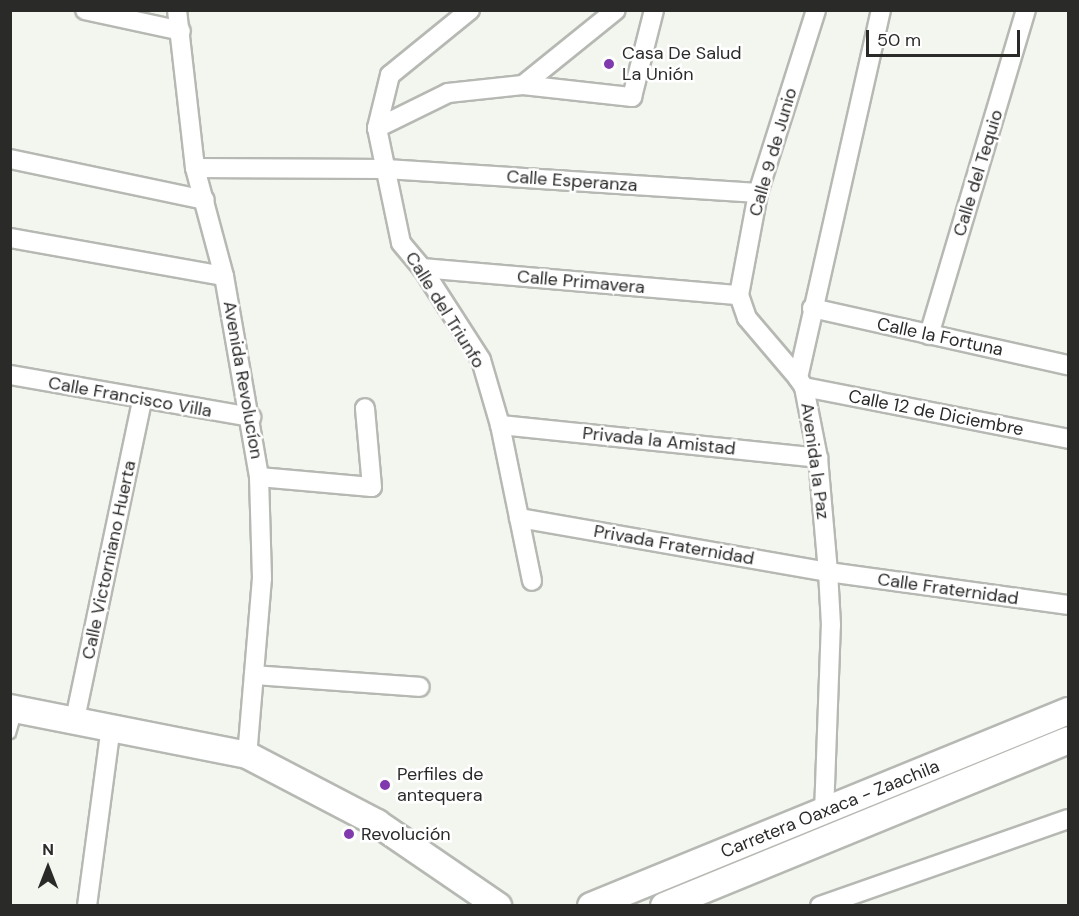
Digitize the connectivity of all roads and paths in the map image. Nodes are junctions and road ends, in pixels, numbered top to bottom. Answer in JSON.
{"nodes":[{"id":1,"x":85,"y":10,"type":"edge"},
{"id":2,"x":177,"y":10,"type":"edge"},
{"id":3,"x":470,"y":10,"type":"edge"},
{"id":4,"x":616,"y":10,"type":"edge"},
{"id":5,"x":654,"y":10,"type":"edge"},
{"id":6,"x":816,"y":10,"type":"edge"},
{"id":7,"x":881,"y":10,"type":"edge"},
{"id":8,"x":1026,"y":10,"type":"edge"},
{"id":9,"x":181,"y":31,"type":"junction"},
{"id":10,"x":523,"y":85,"type":"junction"},
{"id":11,"x":377,"y":128,"type":"junction"},
{"id":12,"x":10,"y":159,"type":"edge"},
{"id":13,"x":195,"y":168,"type":"junction"},
{"id":14,"x":386,"y":169,"type":"junction"},
{"id":15,"x":758,"y":193,"type":"junction"},
{"id":16,"x":205,"y":200,"type":"junction"},
{"id":17,"x":10,"y":238,"type":"edge"},
{"id":18,"x":422,"y":268,"type":"junction"},
{"id":19,"x":224,"y":276,"type":"junction"},
{"id":20,"x":739,"y":295,"type":"junction"},
{"id":21,"x":812,"y":308,"type":"junction"},
{"id":22,"x":929,"y":335,"type":"junction"},
{"id":23,"x":1068,"y":364,"type":"edge"},
{"id":24,"x":10,"y":375,"type":"edge"},
{"id":25,"x":801,"y":383,"type":"junction"},
{"id":26,"x":142,"y":401,"type":"junction"},
{"id":27,"x":365,"y":408,"type":"dead end"},
{"id":28,"x":251,"y":417,"type":"junction"},
{"id":29,"x":500,"y":425,"type":"junction"},
{"id":30,"x":1068,"y":439,"type":"edge"},
{"id":31,"x":818,"y":458,"type":"junction"},
{"id":32,"x":260,"y":477,"type":"junction"},
{"id":33,"x":519,"y":518,"type":"junction"},
{"id":34,"x":828,"y":572,"type":"junction"},
{"id":35,"x":532,"y":581,"type":"dead end"},
{"id":36,"x":1068,"y":605,"type":"edge"},
{"id":37,"x":254,"y":675,"type":"junction"},
{"id":38,"x":420,"y":687,"type":"dead end"},
{"id":39,"x":1068,"y":711,"type":"edge"},
{"id":40,"x":12,"y":717,"type":"edge"},
{"id":41,"x":75,"y":719,"type":"junction"},
{"id":42,"x":111,"y":726,"type":"junction"},
{"id":43,"x":1068,"y":740,"type":"edge"},
{"id":44,"x":247,"y":755,"type":"junction"},
{"id":45,"x":824,"y":813,"type":"junction"},
{"id":46,"x":1068,"y":819,"type":"edge"},
{"id":47,"x":87,"y":906,"type":"edge"},
{"id":48,"x":498,"y":906,"type":"edge"},
{"id":49,"x":591,"y":906,"type":"edge"},
{"id":50,"x":664,"y":906,"type":"edge"},
{"id":51,"x":820,"y":906,"type":"edge"}],
"edges":[{"from":1,"to":9,"type":"street"},
{"from":2,"to":9,"type":"street","name":"Avenida Revolucíon"},
{"from":3,"to":11,"type":"street","name":"Calle del Triunfo"},
{"from":4,"to":10,"type":"street"},
{"from":5,"to":10,"type":"street"},
{"from":6,"to":15,"type":"street","name":"Calle 9 de Junio"},
{"from":7,"to":21,"type":"street","name":"Avenida la Paz"},
{"from":8,"to":22,"type":"street","name":"Calle del Tequio"},
{"from":9,"to":13,"type":"street","name":"Avenida Revolucíon"},
{"from":10,"to":11,"type":"street"},
{"from":11,"to":14,"type":"street","name":"Calle del Triunfo"},
{"from":12,"to":16,"type":"street"},
{"from":13,"to":14,"type":"street","name":"Calle Esperanza"},
{"from":13,"to":16,"type":"street","name":"Avenida Revolucíon"},
{"from":14,"to":15,"type":"street","name":"Calle Esperanza"},
{"from":14,"to":18,"type":"street","name":"Calle del Triunfo"},
{"from":15,"to":20,"type":"street","name":"Calle 9 de Junio"},
{"from":16,"to":19,"type":"street","name":"Avenida Revolucíon"},
{"from":17,"to":19,"type":"street"},
{"from":18,"to":20,"type":"street","name":"Calle Primavera"},
{"from":18,"to":29,"type":"street","name":"Calle del Triunfo"},
{"from":19,"to":28,"type":"street","name":"Avenida Revolucíon"},
{"from":20,"to":25,"type":"street"},
{"from":21,"to":22,"type":"street","name":"Calle la Fortuna"},
{"from":21,"to":25,"type":"street","name":"Avenida la Paz"},
{"from":22,"to":23,"type":"street","name":"Calle la Fortuna"},
{"from":24,"to":26,"type":"street","name":"Calle Francisco Villa"},
{"from":25,"to":30,"type":"street","name":"Calle 12 de Diciembre"},
{"from":25,"to":31,"type":"street","name":"Avenida la Paz"},
{"from":26,"to":28,"type":"street","name":"Calle Francisco Villa"},
{"from":26,"to":41,"type":"street","name":"Calle Victorniano Huerta"},
{"from":27,"to":32,"type":"street"},
{"from":28,"to":32,"type":"street","name":"Avenida Revolucíon"},
{"from":29,"to":31,"type":"street","name":"Privada la Amistad"},
{"from":29,"to":33,"type":"street","name":"Calle del Triunfo"},
{"from":31,"to":34,"type":"street","name":"Avenida la Paz"},
{"from":32,"to":37,"type":"street","name":"Avenida Revolucíon"},
{"from":33,"to":34,"type":"street","name":"Privada Fraternidad"},
{"from":33,"to":35,"type":"street","name":"Calle del Triunfo"},
{"from":34,"to":36,"type":"street","name":"Calle Fraternidad"},
{"from":34,"to":45,"type":"street","name":"Avenida la Paz"},
{"from":37,"to":38,"type":"street"},
{"from":37,"to":44,"type":"street","name":"Avenida Revolucíon"},
{"from":39,"to":45,"type":"main road","name":"Carretera Oaxaca - Zaachila"},
{"from":40,"to":41,"type":"main road"},
{"from":41,"to":42,"type":"main road"},
{"from":42,"to":44,"type":"main road"},
{"from":42,"to":47,"type":"street"},
{"from":43,"to":50,"type":"main road","name":"Carretera Oaxaca - Zaachila"},
{"from":44,"to":48,"type":"main road"},
{"from":45,"to":49,"type":"main road","name":"Carretera Oaxaca - Zaachila"},
{"from":46,"to":51,"type":"street"}]}
